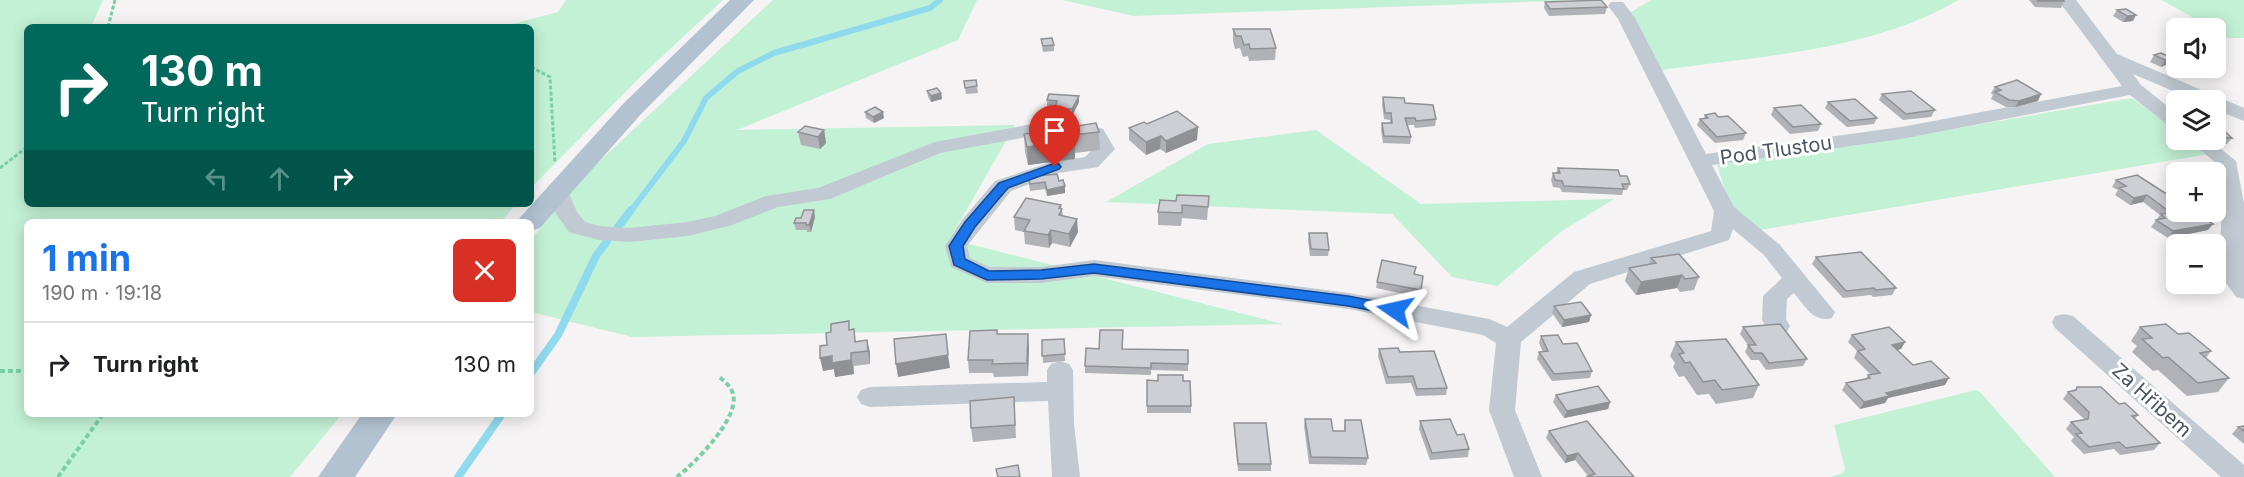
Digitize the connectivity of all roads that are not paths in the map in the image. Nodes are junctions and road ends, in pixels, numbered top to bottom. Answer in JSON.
{"nodes":[{"id":1,"x":743,"y":0,"type":"edge"},
{"id":2,"x":2067,"y":0,"type":"edge"},
{"id":3,"x":1617,"y":6,"type":"dead end"},
{"id":4,"x":2111,"y":58,"type":"junction"},
{"id":5,"x":2134,"y":89,"type":"junction"},
{"id":6,"x":2186,"y":90,"type":"edge"},
{"id":7,"x":2226,"y":107,"type":"edge"},
{"id":8,"x":2166,"y":114,"type":"edge"},
{"id":9,"x":2244,"y":115,"type":"edge"},
{"id":10,"x":2211,"y":150,"type":"edge"},
{"id":11,"x":1699,"y":160,"type":"junction"},
{"id":12,"x":557,"y":190,"type":"junction"},
{"id":13,"x":1725,"y":211,"type":"junction"},
{"id":14,"x":533,"y":219,"type":"edge"},
{"id":15,"x":1795,"y":279,"type":"junction"},
{"id":16,"x":2244,"y":291,"type":"edge"},
{"id":17,"x":1823,"y":312,"type":"dead end"},
{"id":18,"x":2064,"y":322,"type":"dead end"},
{"id":19,"x":1778,"y":326,"type":"edge"},
{"id":20,"x":1509,"y":339,"type":"junction"},
{"id":21,"x":870,"y":397,"type":"dead end"},
{"id":22,"x":378,"y":417,"type":"edge"},
{"id":23,"x":336,"y":477,"type":"edge"},
{"id":24,"x":1066,"y":477,"type":"edge"},
{"id":25,"x":1528,"y":477,"type":"edge"},
{"id":26,"x":2239,"y":477,"type":"edge"}],
"edges":[{"from":1,"to":12,"type":"main road"},
{"from":2,"to":4,"type":"street"},
{"from":3,"to":11,"type":"street"},
{"from":4,"to":5,"type":"street"},
{"from":4,"to":6,"type":"street"},
{"from":5,"to":8,"type":"street"},
{"from":5,"to":11,"type":"street","name":"Pod Tlustou"},
{"from":7,"to":9,"type":"street"},
{"from":10,"to":16,"type":"street"},
{"from":11,"to":13,"type":"street","name":"Pod Tlustou"},
{"from":12,"to":14,"type":"main road"},
{"from":12,"to":20,"type":"street"},
{"from":13,"to":15,"type":"street"},
{"from":13,"to":20,"type":"street"},
{"from":15,"to":17,"type":"street"},
{"from":15,"to":19,"type":"street"},
{"from":18,"to":26,"type":"street","name":"Za Hřibem"},
{"from":20,"to":25,"type":"street"},
{"from":21,"to":24,"type":"street"},
{"from":22,"to":23,"type":"main road"}]}
